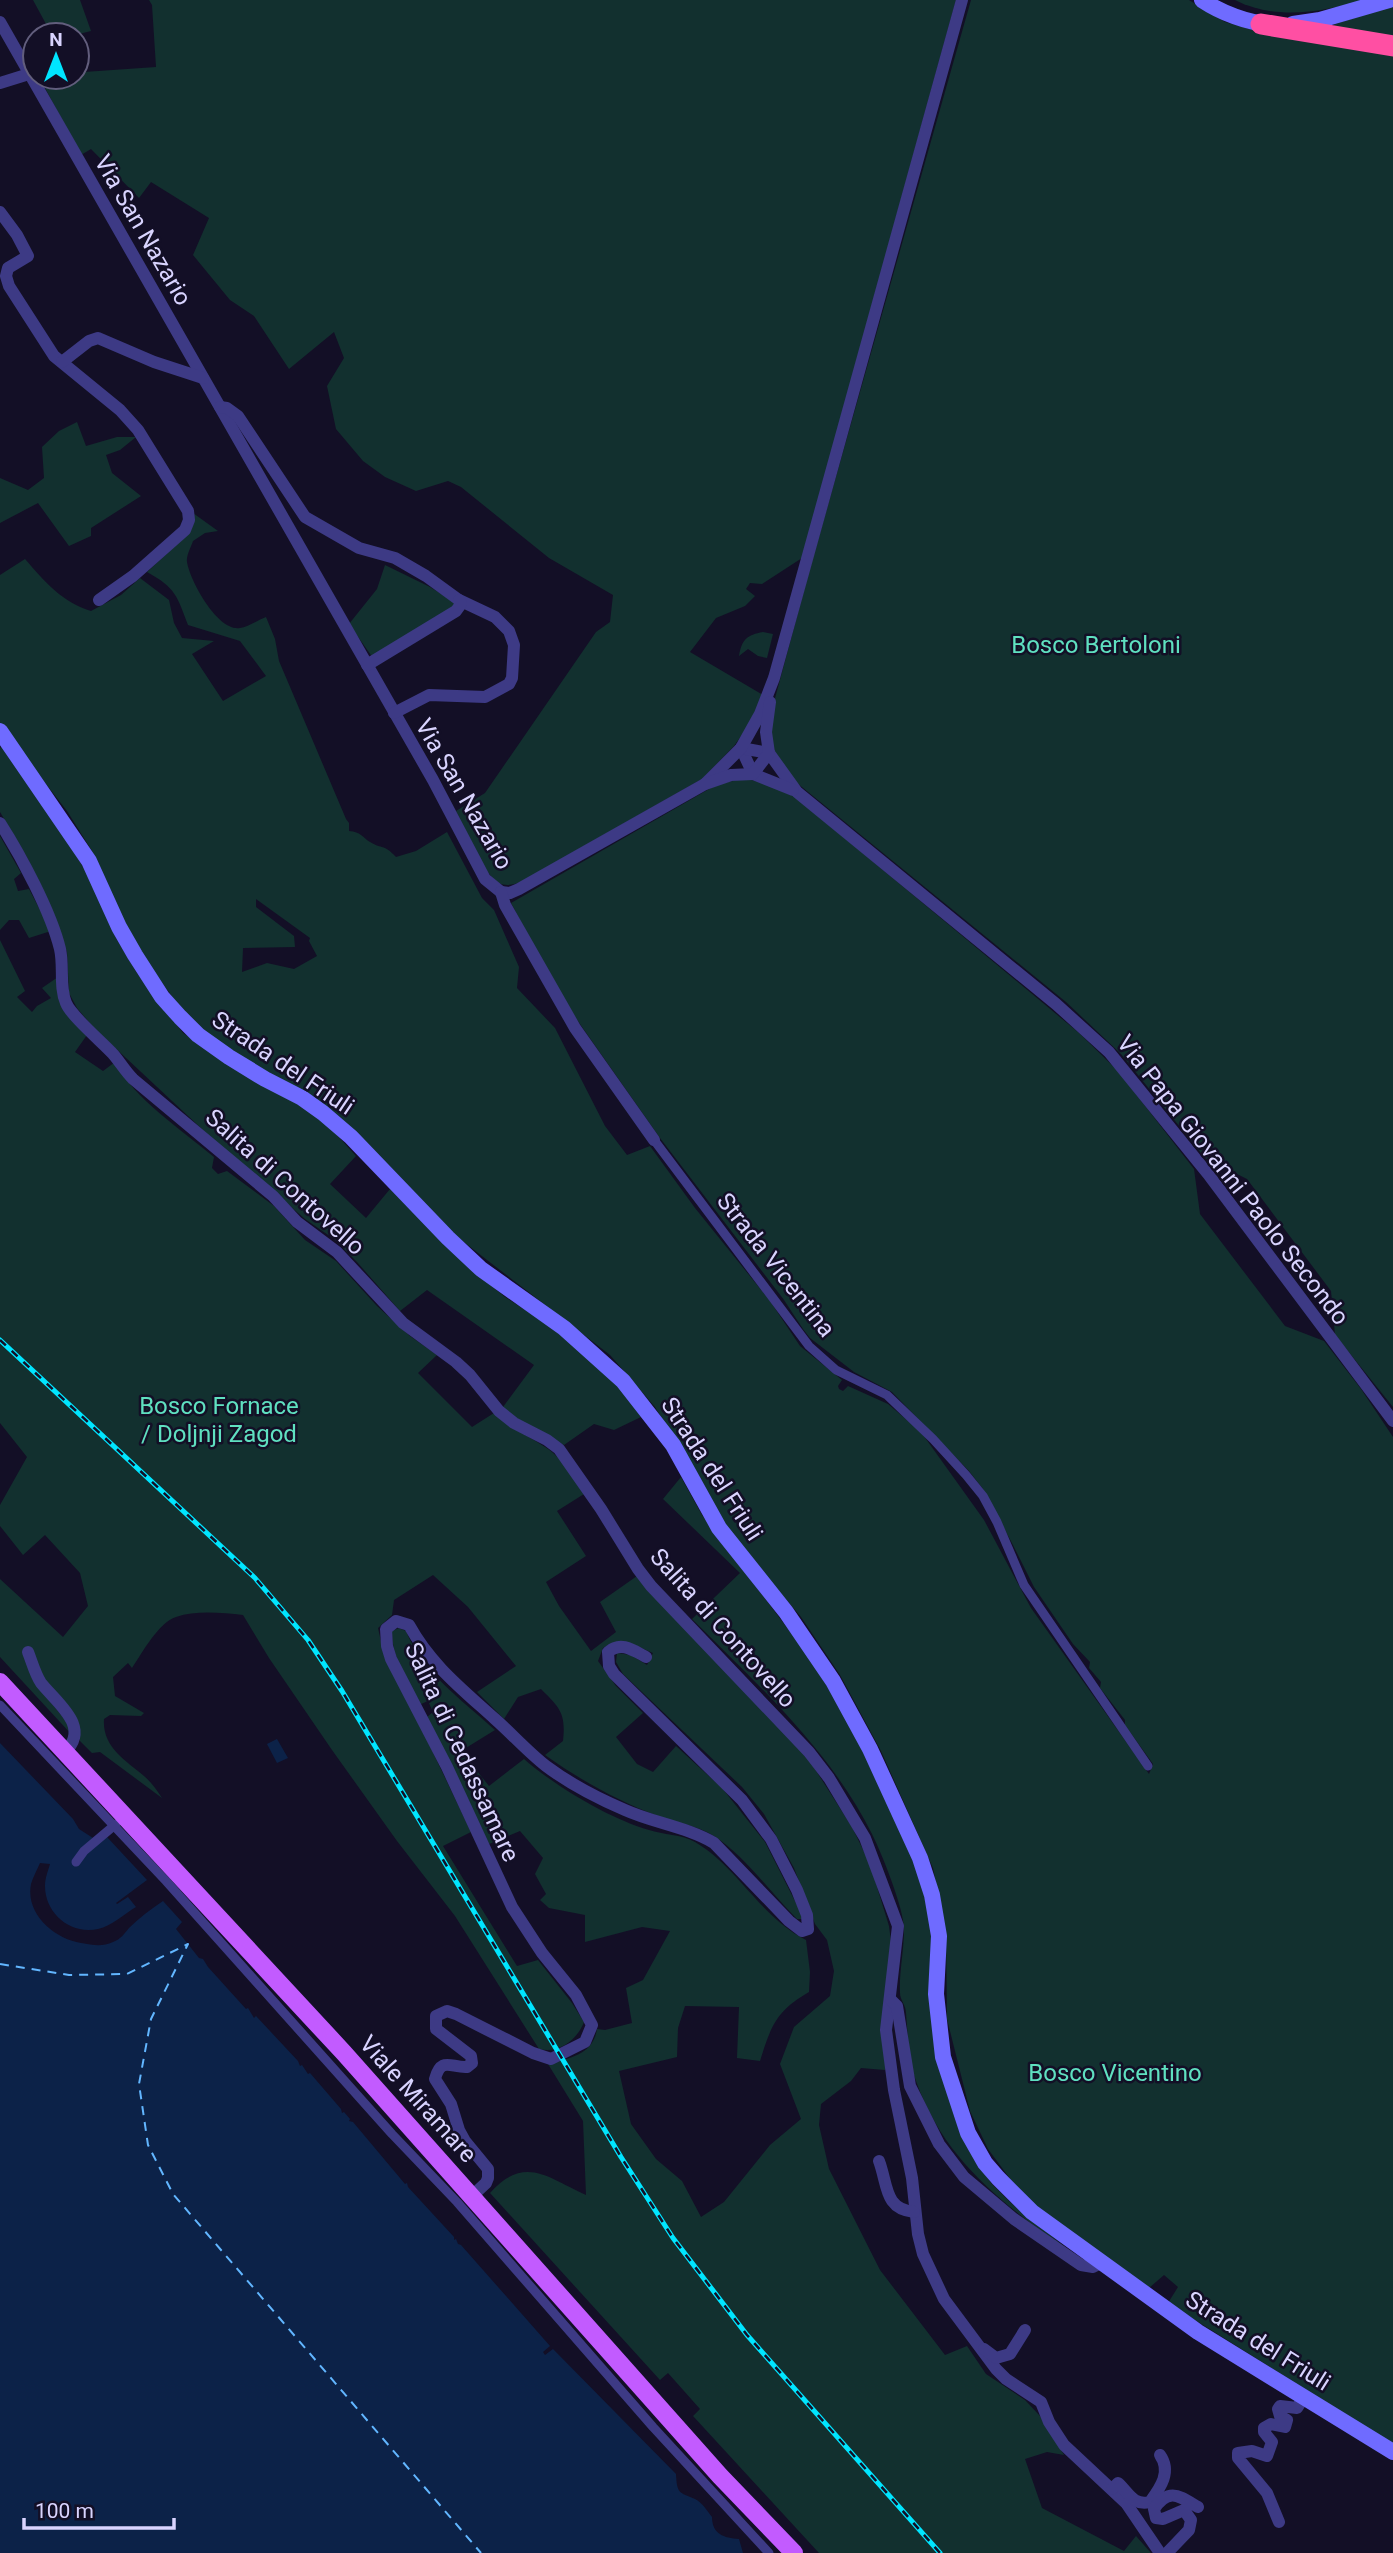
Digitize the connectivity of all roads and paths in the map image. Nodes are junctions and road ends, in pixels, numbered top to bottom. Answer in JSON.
{"nodes":[{"id":1,"x":962,"y":0,"type":"edge"},
{"id":2,"x":1202,"y":0,"type":"edge"},
{"id":3,"x":1389,"y":0,"type":"edge"},
{"id":4,"x":0,"y":22,"type":"edge"},
{"id":5,"x":1261,"y":24,"type":"junction"},
{"id":6,"x":1393,"y":46,"type":"edge"},
{"id":7,"x":21,"y":60,"type":"edge"},
{"id":8,"x":21,"y":76,"type":"edge"},
{"id":9,"x":0,"y":83,"type":"edge"},
{"id":10,"x":39,"y":91,"type":"edge"},
{"id":11,"x":0,"y":212,"type":"edge"},
{"id":12,"x":62,"y":362,"type":"junction"},
{"id":13,"x":203,"y":378,"type":"junction"},
{"id":14,"x":220,"y":408,"type":"junction"},
{"id":15,"x":99,"y":600,"type":"dead end"},
{"id":16,"x":459,"y":600,"type":"junction"},
{"id":17,"x":367,"y":665,"type":"junction"},
{"id":18,"x":774,"y":678,"type":"junction"},
{"id":19,"x":394,"y":713,"type":"junction"},
{"id":20,"x":0,"y":731,"type":"edge"},
{"id":21,"x":741,"y":748,"type":"junction"},
{"id":22,"x":769,"y":753,"type":"junction"},
{"id":23,"x":753,"y":774,"type":"junction"},
{"id":24,"x":705,"y":784,"type":"junction"},
{"id":25,"x":797,"y":792,"type":"junction"},
{"id":26,"x":0,"y":823,"type":"edge"},
{"id":27,"x":501,"y":892,"type":"junction"},
{"id":28,"x":654,"y":1140,"type":"joint"},
{"id":29,"x":1393,"y":1421,"type":"edge"},
{"id":30,"x":28,"y":1652,"type":"dead end"},
{"id":31,"x":646,"y":1657,"type":"dead end"},
{"id":32,"x":0,"y":1682,"type":"edge"},
{"id":33,"x":0,"y":1705,"type":"edge"},
{"id":34,"x":65,"y":1752,"type":"junction"},
{"id":35,"x":1148,"y":1766,"type":"dead end"},
{"id":36,"x":115,"y":1825,"type":"junction"},
{"id":37,"x":76,"y":1862,"type":"dead end"},
{"id":38,"x":891,"y":2000,"type":"junction"},
{"id":39,"x":879,"y":2161,"type":"dead end"},
{"id":40,"x":472,"y":2196,"type":"junction"},
{"id":41,"x":915,"y":2212,"type":"junction"},
{"id":42,"x":1101,"y":2263,"type":"junction"},
{"id":43,"x":1025,"y":2330,"type":"dead end"},
{"id":44,"x":981,"y":2350,"type":"junction"},
{"id":45,"x":1304,"y":2398,"type":"junction"},
{"id":46,"x":1393,"y":2452,"type":"edge"},
{"id":47,"x":1160,"y":2455,"type":"dead end"},
{"id":48,"x":1112,"y":2489,"type":"junction"},
{"id":49,"x":1198,"y":2507,"type":"dead end"},
{"id":50,"x":1279,"y":2522,"type":"dead end"},
{"id":51,"x":769,"y":2553,"type":"edge"},
{"id":52,"x":794,"y":2553,"type":"edge"},
{"id":53,"x":1160,"y":2553,"type":"edge"},
{"id":54,"x":1167,"y":2553,"type":"edge"}],
"edges":[{"from":1,"to":18,"type":"street"},
{"from":2,"to":5,"type":"main road"},
{"from":3,"to":5,"type":"main road"},
{"from":4,"to":7,"type":"street","name":"Via San Nazario"},
{"from":5,"to":6,"type":"highway"},
{"from":8,"to":9,"type":"street"},
{"from":10,"to":13,"type":"street","name":"Via San Nazario"},
{"from":11,"to":12,"type":"street"},
{"from":12,"to":13,"type":"street"},
{"from":12,"to":15,"type":"street"},
{"from":13,"to":14,"type":"street","name":"Via San Nazario"},
{"from":14,"to":16,"type":"street","name":"Via San Nazario"},
{"from":14,"to":17,"type":"street","name":"Via San Nazario"},
{"from":16,"to":17,"type":"street"},
{"from":16,"to":19,"type":"street","name":"Via San Nazario"},
{"from":17,"to":19,"type":"street","name":"Via San Nazario"},
{"from":18,"to":21,"type":"street"},
{"from":18,"to":22,"type":"street"},
{"from":19,"to":27,"type":"street","name":"Via San Nazario"},
{"from":20,"to":42,"type":"main road","name":"Strada del Friuli"},
{"from":21,"to":22,"type":"street"},
{"from":21,"to":23,"type":"street"},
{"from":21,"to":24,"type":"street"},
{"from":22,"to":23,"type":"street"},
{"from":22,"to":25,"type":"street","name":"Via Papa Giovanni Paolo Secondo"},
{"from":23,"to":24,"type":"street"},
{"from":23,"to":25,"type":"street","name":"Via Papa Giovanni Paolo Secondo"},
{"from":24,"to":27,"type":"street"},
{"from":25,"to":29,"type":"street","name":"Via Papa Giovanni Paolo Secondo"},
{"from":26,"to":38,"type":"street","name":"Salita di Contovello"},
{"from":27,"to":28,"type":"street","name":"Strada Vicentina"},
{"from":28,"to":35,"type":"street","name":"Strada Vicentina"},
{"from":30,"to":34,"type":"street"},
{"from":31,"to":40,"type":"street","name":"Salita di Cedassamare"},
{"from":32,"to":34,"type":"main road","name":"Viale Miramare"},
{"from":33,"to":36,"type":"street"},
{"from":34,"to":40,"type":"main road","name":"Viale Miramare"},
{"from":36,"to":37,"type":"street"},
{"from":36,"to":51,"type":"street"},
{"from":38,"to":41,"type":"street","name":"Salita di Contovello"},
{"from":38,"to":42,"type":"street","name":"Strada del Friuli"},
{"from":39,"to":41,"type":"street"},
{"from":40,"to":52,"type":"main road","name":"Viale Miramare"},
{"from":41,"to":44,"type":"street","name":"Salita di Contovello"},
{"from":42,"to":45,"type":"main road","name":"Strada del Friuli"},
{"from":43,"to":44,"type":"street"},
{"from":44,"to":48,"type":"street","name":"Salita di Contovello"},
{"from":45,"to":46,"type":"main road","name":"Strada del Friuli"},
{"from":45,"to":50,"type":"street"},
{"from":47,"to":48,"type":"street"},
{"from":48,"to":53,"type":"street","name":"Salita di Contovello"},
{"from":49,"to":54,"type":"street"}]}
